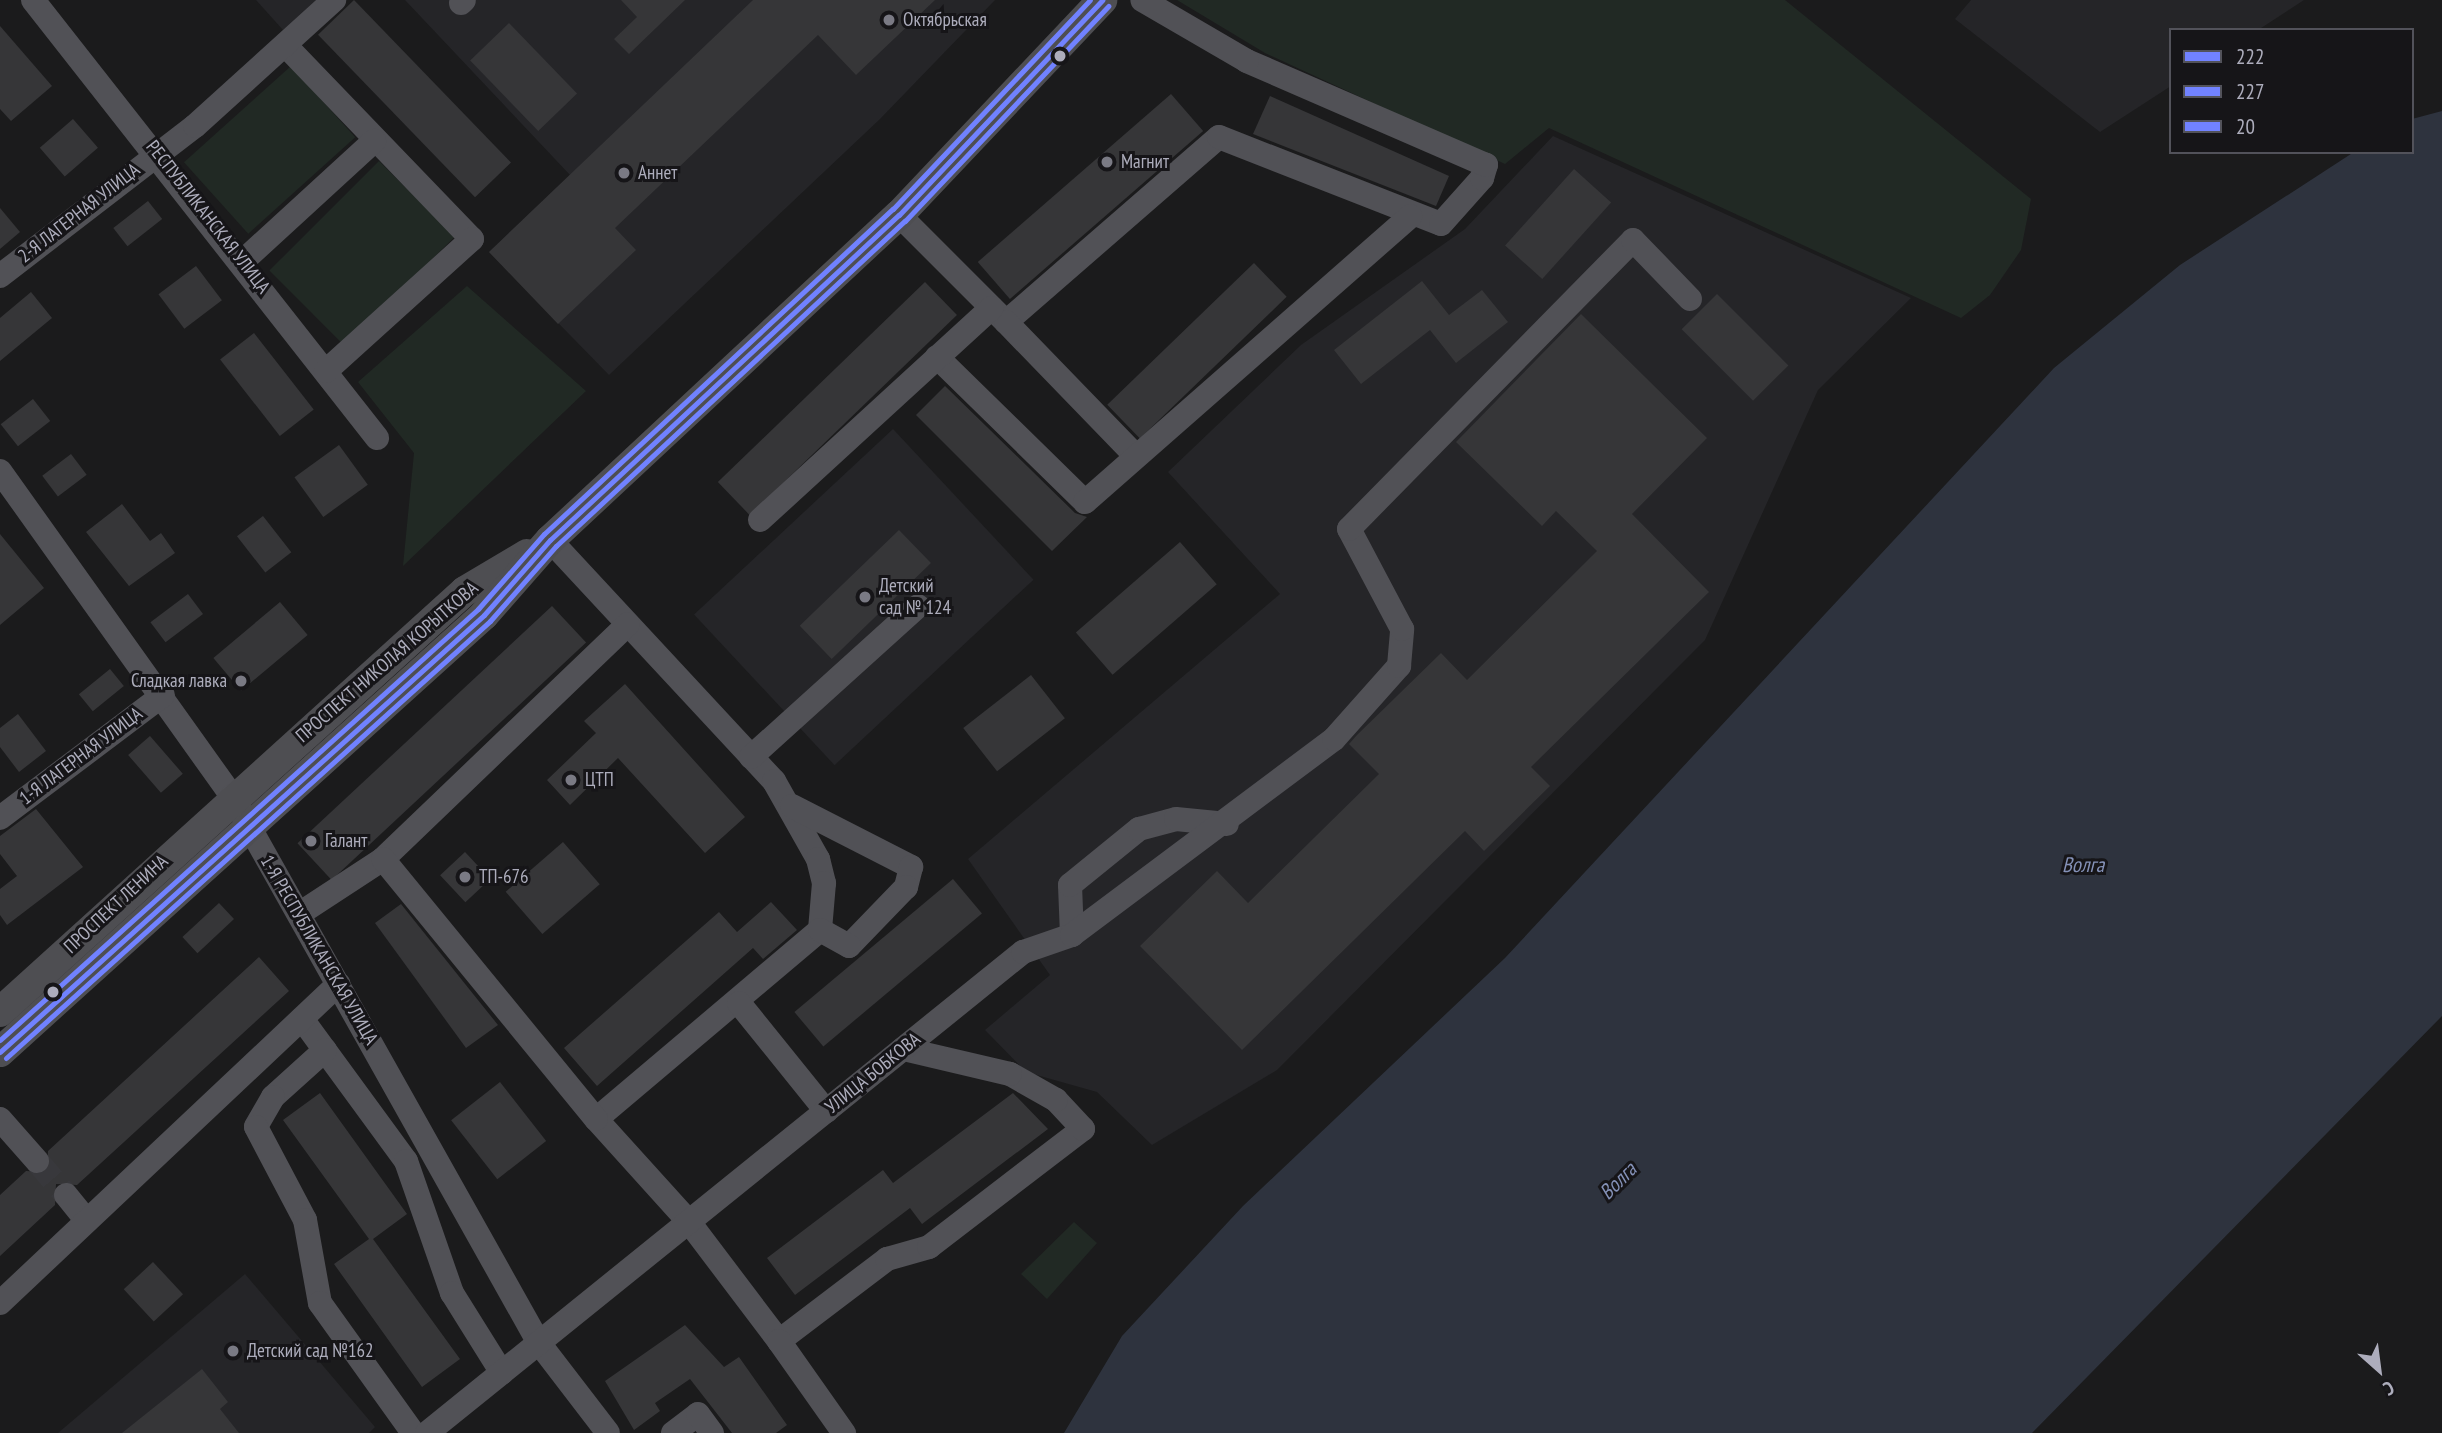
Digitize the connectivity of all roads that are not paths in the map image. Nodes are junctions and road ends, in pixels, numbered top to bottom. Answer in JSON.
{"nodes":[{"id":1,"x":33,"y":0,"type":"edge"},
{"id":2,"x":334,"y":0,"type":"edge"},
{"id":3,"x":1142,"y":0,"type":"edge"},
{"id":4,"x":1089,"y":5,"type":"edge"},
{"id":5,"x":286,"y":46,"type":"junction"},
{"id":6,"x":374,"y":141,"type":"junction"},
{"id":7,"x":157,"y":151,"type":"junction"},
{"id":8,"x":899,"y":215,"type":"junction"},
{"id":9,"x":1410,"y":216,"type":"junction"},
{"id":10,"x":243,"y":261,"type":"junction"},
{"id":11,"x":0,"y":276,"type":"edge"},
{"id":12,"x":1690,"y":299,"type":"dead end"},
{"id":13,"x":999,"y":315,"type":"junction"},
{"id":14,"x":937,"y":357,"type":"junction"},
{"id":15,"x":326,"y":371,"type":"junction"},
{"id":16,"x":377,"y":438,"type":"dead end"},
{"id":17,"x":1136,"y":456,"type":"junction"},
{"id":18,"x":0,"y":471,"type":"edge"},
{"id":19,"x":760,"y":520,"type":"dead end"},
{"id":20,"x":550,"y":540,"type":"junction"},
{"id":21,"x":918,"y":606,"type":"dead end"},
{"id":22,"x":628,"y":624,"type":"junction"},
{"id":23,"x":163,"y":695,"type":"junction"},
{"id":24,"x":751,"y":757,"type":"junction"},
{"id":25,"x":232,"y":796,"type":"junction"},
{"id":26,"x":792,"y":806,"type":"junction"},
{"id":27,"x":0,"y":818,"type":"edge"},
{"id":28,"x":1227,"y":824,"type":"junction"},
{"id":29,"x":250,"y":826,"type":"junction"},
{"id":30,"x":383,"y":859,"type":"junction"},
{"id":31,"x":299,"y":915,"type":"junction"},
{"id":32,"x":820,"y":930,"type":"junction"},
{"id":33,"x":1072,"y":935,"type":"junction"},
{"id":34,"x":339,"y":984,"type":"junction"},
{"id":35,"x":739,"y":1003,"type":"junction"},
{"id":36,"x":0,"y":1012,"type":"edge"},
{"id":37,"x":302,"y":1019,"type":"junction"},
{"id":38,"x":903,"y":1049,"type":"junction"},
{"id":39,"x":325,"y":1050,"type":"junction"},
{"id":40,"x":0,"y":1052,"type":"edge"},
{"id":41,"x":826,"y":1111,"type":"junction"},
{"id":42,"x":0,"y":1119,"type":"edge"},
{"id":43,"x":596,"y":1119,"type":"junction"},
{"id":44,"x":37,"y":1161,"type":"tunnel mouth"},
{"id":45,"x":66,"y":1195,"type":"tunnel mouth"},
{"id":46,"x":87,"y":1221,"type":"junction"},
{"id":47,"x":689,"y":1222,"type":"junction"},
{"id":48,"x":0,"y":1303,"type":"edge"},
{"id":49,"x":779,"y":1341,"type":"junction"},
{"id":50,"x":539,"y":1343,"type":"junction"},
{"id":51,"x":502,"y":1373,"type":"junction"},
{"id":52,"x":413,"y":1433,"type":"edge"},
{"id":53,"x":427,"y":1433,"type":"edge"},
{"id":54,"x":608,"y":1433,"type":"edge"},
{"id":55,"x":673,"y":1433,"type":"edge"},
{"id":56,"x":712,"y":1433,"type":"edge"},
{"id":57,"x":844,"y":1433,"type":"edge"}],
"edges":[{"from":1,"to":7,"type":"street","name":"РЕСПУБЛИКАНСКАЯ УЛИЦА"},
{"from":2,"to":5,"type":"street","name":"2-Я ЛАГЕРНАЯ УЛИЦА"},
{"from":3,"to":9,"type":"street"},
{"from":4,"to":8,"type":"main road","name":"ПРОСПЕКТ НИКОЛАЯ КОРЫТКОВА"},
{"from":5,"to":6,"type":"street"},
{"from":5,"to":7,"type":"street","name":"2-Я ЛАГЕРНАЯ УЛИЦА"},
{"from":6,"to":10,"type":"street"},
{"from":6,"to":15,"type":"street"},
{"from":7,"to":10,"type":"street","name":"РЕСПУБЛИКАНСКАЯ УЛИЦА"},
{"from":7,"to":11,"type":"street","name":"2-Я ЛАГЕРНАЯ УЛИЦА"},
{"from":8,"to":13,"type":"street"},
{"from":8,"to":20,"type":"main road","name":"ПРОСПЕКТ НИКОЛАЯ КОРЫТКОВА"},
{"from":9,"to":13,"type":"street"},
{"from":9,"to":17,"type":"street"},
{"from":10,"to":15,"type":"street","name":"РЕСПУБЛИКАНСКАЯ УЛИЦА"},
{"from":12,"to":28,"type":"street","name":"УЛИЦА БОБКОВА"},
{"from":13,"to":14,"type":"street"},
{"from":13,"to":17,"type":"street"},
{"from":14,"to":17,"type":"street"},
{"from":14,"to":19,"type":"street"},
{"from":15,"to":16,"type":"street","name":"РЕСПУБЛИКАНСКАЯ УЛИЦА"},
{"from":18,"to":23,"type":"street","name":"1-Я РЕСПУБЛИКАНСКАЯ УЛИЦА"},
{"from":20,"to":22,"type":"street"},
{"from":20,"to":25,"type":"main road","name":"ПРОСПЕКТ НИКОЛАЯ КОРЫТКОВА"},
{"from":20,"to":29,"type":"main road","name":"ПРОСПЕКТ НИКОЛАЯ КОРЫТКОВА"},
{"from":21,"to":24,"type":"street"},
{"from":22,"to":24,"type":"street"},
{"from":22,"to":30,"type":"street"},
{"from":23,"to":25,"type":"street","name":"1-Я РЕСПУБЛИКАНСКАЯ УЛИЦА"},
{"from":23,"to":27,"type":"street","name":"1-Я ЛАГЕРНАЯ УЛИЦА"},
{"from":24,"to":26,"type":"street"},
{"from":25,"to":29,"type":"street","name":"1-Я РЕСПУБЛИКАНСКАЯ УЛИЦА"},
{"from":25,"to":36,"type":"main road","name":"ПРОСПЕКТ ЛЕНИНА"},
{"from":26,"to":32,"type":"street"},
{"from":26,"to":32,"type":"street"},
{"from":28,"to":33,"type":"street","name":"УЛИЦА БОБКОВА"},
{"from":28,"to":33,"type":"street"},
{"from":29,"to":31,"type":"street","name":"1-Я РЕСПУБЛИКАНСКАЯ УЛИЦА"},
{"from":29,"to":40,"type":"main road","name":"ПРОСПЕКТ ЛЕНИНА"},
{"from":30,"to":31,"type":"street"},
{"from":30,"to":43,"type":"street"},
{"from":31,"to":34,"type":"street","name":"1-Я РЕСПУБЛИКАНСКАЯ УЛИЦА"},
{"from":32,"to":35,"type":"street"},
{"from":33,"to":38,"type":"street","name":"УЛИЦА БОБКОВА"},
{"from":34,"to":37,"type":"street"},
{"from":34,"to":50,"type":"street","name":"1-Я РЕСПУБЛИКАНСКАЯ УЛИЦА"},
{"from":35,"to":41,"type":"street"},
{"from":35,"to":43,"type":"street"},
{"from":37,"to":39,"type":"street"},
{"from":37,"to":46,"type":"street"},
{"from":38,"to":41,"type":"street","name":"УЛИЦА БОБКОВА"},
{"from":38,"to":49,"type":"street"},
{"from":39,"to":51,"type":"street"},
{"from":39,"to":52,"type":"street"},
{"from":41,"to":47,"type":"street","name":"УЛИЦА БОБКОВА"},
{"from":42,"to":44,"type":"street"},
{"from":43,"to":47,"type":"street"},
{"from":45,"to":46,"type":"street"},
{"from":46,"to":48,"type":"street"},
{"from":47,"to":49,"type":"street"},
{"from":47,"to":50,"type":"street","name":"УЛИЦА БОБКОВА"},
{"from":49,"to":57,"type":"street"},
{"from":50,"to":51,"type":"street","name":"УЛИЦА БОБКОВА"},
{"from":50,"to":54,"type":"street","name":"1-Я РЕСПУБЛИКАНСКАЯ УЛИЦА"},
{"from":51,"to":53,"type":"street","name":"УЛИЦА БОБКОВА"},
{"from":55,"to":56,"type":"street"}]}
